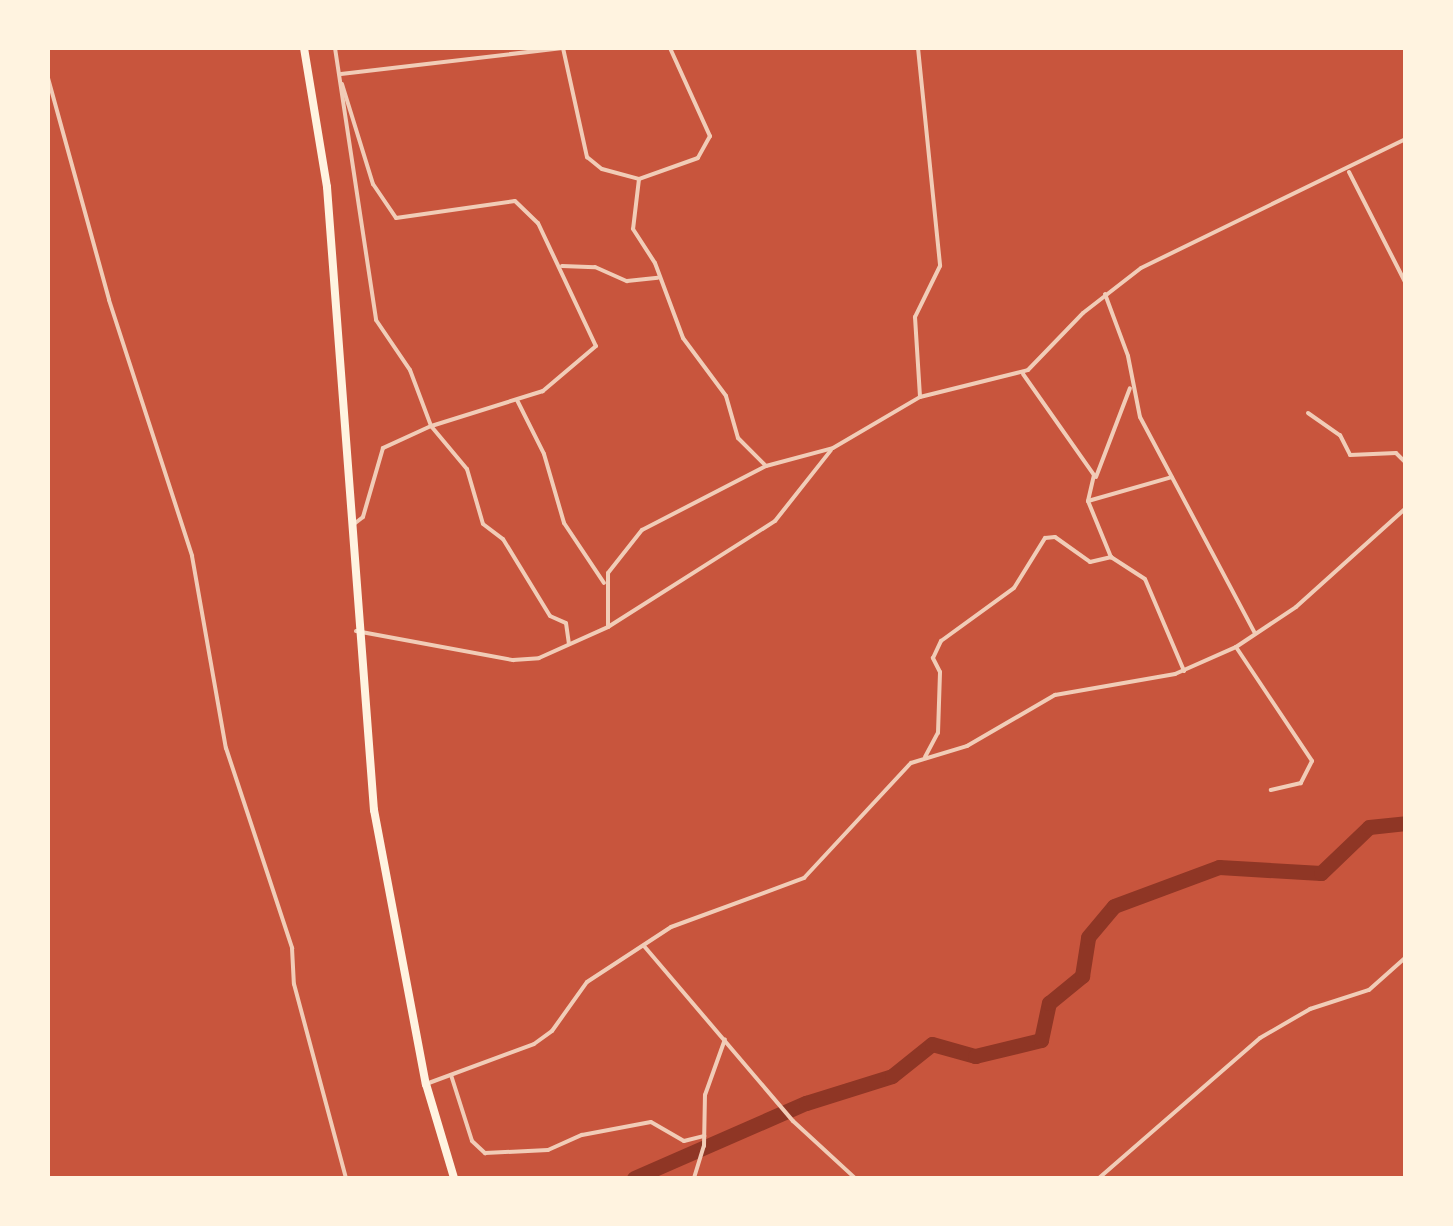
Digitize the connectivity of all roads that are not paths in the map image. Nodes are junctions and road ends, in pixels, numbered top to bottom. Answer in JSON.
{"nodes":[{"id":1,"x":304,"y":48,"type":"edge"},
{"id":2,"x":335,"y":48,"type":"edge"},
{"id":3,"x":562,"y":48,"type":"edge"},
{"id":4,"x":670,"y":48,"type":"edge"},
{"id":5,"x":918,"y":48,"type":"edge"},
{"id":6,"x":341,"y":74,"type":"junction"},
{"id":7,"x":48,"y":78,"type":"edge"},
{"id":8,"x":342,"y":84,"type":"junction"},
{"id":9,"x":1406,"y":139,"type":"edge"},
{"id":10,"x":1348,"y":172,"type":"junction"},
{"id":11,"x":638,"y":178,"type":"junction"},
{"id":12,"x":562,"y":266,"type":"junction"},
{"id":13,"x":660,"y":278,"type":"junction"},
{"id":14,"x":1406,"y":284,"type":"edge"},
{"id":15,"x":1105,"y":294,"type":"junction"},
{"id":16,"x":1022,"y":372,"type":"junction"},
{"id":17,"x":1130,"y":388,"type":"junction"},
{"id":18,"x":920,"y":398,"type":"junction"},
{"id":19,"x":517,"y":400,"type":"junction"},
{"id":20,"x":1308,"y":413,"type":"dead end"},
{"id":21,"x":431,"y":426,"type":"junction"},
{"id":22,"x":833,"y":448,"type":"junction"},
{"id":23,"x":1406,"y":463,"type":"edge"},
{"id":24,"x":766,"y":466,"type":"junction"},
{"id":25,"x":1172,"y":476,"type":"junction"},
{"id":26,"x":1095,"y":478,"type":"junction"},
{"id":27,"x":1088,"y":501,"type":"junction"},
{"id":28,"x":1406,"y":508,"type":"edge"},
{"id":29,"x":352,"y":524,"type":"junction"},
{"id":30,"x":1111,"y":558,"type":"junction"},
{"id":31,"x":606,"y":584,"type":"junction"},
{"id":32,"x":608,"y":627,"type":"junction"},
{"id":33,"x":356,"y":631,"type":"junction"},
{"id":34,"x":1255,"y":634,"type":"junction"},
{"id":35,"x":569,"y":644,"type":"junction"},
{"id":36,"x":1236,"y":647,"type":"junction"},
{"id":37,"x":1184,"y":671,"type":"junction"},
{"id":38,"x":925,"y":758,"type":"junction"},
{"id":39,"x":1270,"y":790,"type":"dead end"},
{"id":40,"x":644,"y":946,"type":"junction"},
{"id":41,"x":1406,"y":956,"type":"edge"},
{"id":42,"x":725,"y":1039,"type":"junction"},
{"id":43,"x":451,"y":1076,"type":"junction"},
{"id":44,"x":426,"y":1084,"type":"junction"},
{"id":45,"x":704,"y":1136,"type":"junction"},
{"id":46,"x":346,"y":1178,"type":"edge"},
{"id":47,"x":454,"y":1178,"type":"edge"},
{"id":48,"x":694,"y":1178,"type":"edge"},
{"id":49,"x":855,"y":1178,"type":"edge"},
{"id":50,"x":1098,"y":1178,"type":"edge"}],
"edges":[{"from":1,"to":29,"type":"highway"},
{"from":2,"to":6,"type":"street"},
{"from":3,"to":6,"type":"street"},
{"from":3,"to":11,"type":"street"},
{"from":4,"to":11,"type":"street"},
{"from":5,"to":18,"type":"street"},
{"from":6,"to":8,"type":"street"},
{"from":7,"to":46,"type":"street"},
{"from":8,"to":12,"type":"street"},
{"from":8,"to":21,"type":"street"},
{"from":9,"to":10,"type":"street"},
{"from":10,"to":14,"type":"street"},
{"from":10,"to":15,"type":"street"},
{"from":11,"to":13,"type":"street"},
{"from":12,"to":13,"type":"street"},
{"from":12,"to":19,"type":"street"},
{"from":13,"to":24,"type":"street"},
{"from":15,"to":16,"type":"street"},
{"from":15,"to":17,"type":"street"},
{"from":16,"to":18,"type":"street"},
{"from":16,"to":26,"type":"street"},
{"from":17,"to":25,"type":"street"},
{"from":17,"to":26,"type":"street"},
{"from":18,"to":22,"type":"street"},
{"from":19,"to":21,"type":"street"},
{"from":19,"to":31,"type":"street"},
{"from":20,"to":23,"type":"street"},
{"from":21,"to":29,"type":"street"},
{"from":21,"to":35,"type":"street"},
{"from":22,"to":24,"type":"street"},
{"from":22,"to":32,"type":"street"},
{"from":24,"to":31,"type":"street"},
{"from":25,"to":27,"type":"street"},
{"from":25,"to":34,"type":"street"},
{"from":26,"to":27,"type":"street"},
{"from":27,"to":30,"type":"street"},
{"from":28,"to":34,"type":"street"},
{"from":29,"to":33,"type":"highway"},
{"from":30,"to":37,"type":"street"},
{"from":30,"to":38,"type":"street"},
{"from":31,"to":32,"type":"street"},
{"from":32,"to":35,"type":"street"},
{"from":33,"to":35,"type":"street"},
{"from":33,"to":44,"type":"highway"},
{"from":34,"to":36,"type":"street"},
{"from":36,"to":37,"type":"street"},
{"from":36,"to":39,"type":"street"},
{"from":37,"to":38,"type":"street"},
{"from":38,"to":40,"type":"street"},
{"from":40,"to":42,"type":"street"},
{"from":40,"to":43,"type":"street"},
{"from":41,"to":50,"type":"street"},
{"from":42,"to":45,"type":"street"},
{"from":42,"to":49,"type":"street"},
{"from":43,"to":44,"type":"street"},
{"from":43,"to":45,"type":"street"},
{"from":44,"to":47,"type":"highway"},
{"from":45,"to":48,"type":"street"}]}
